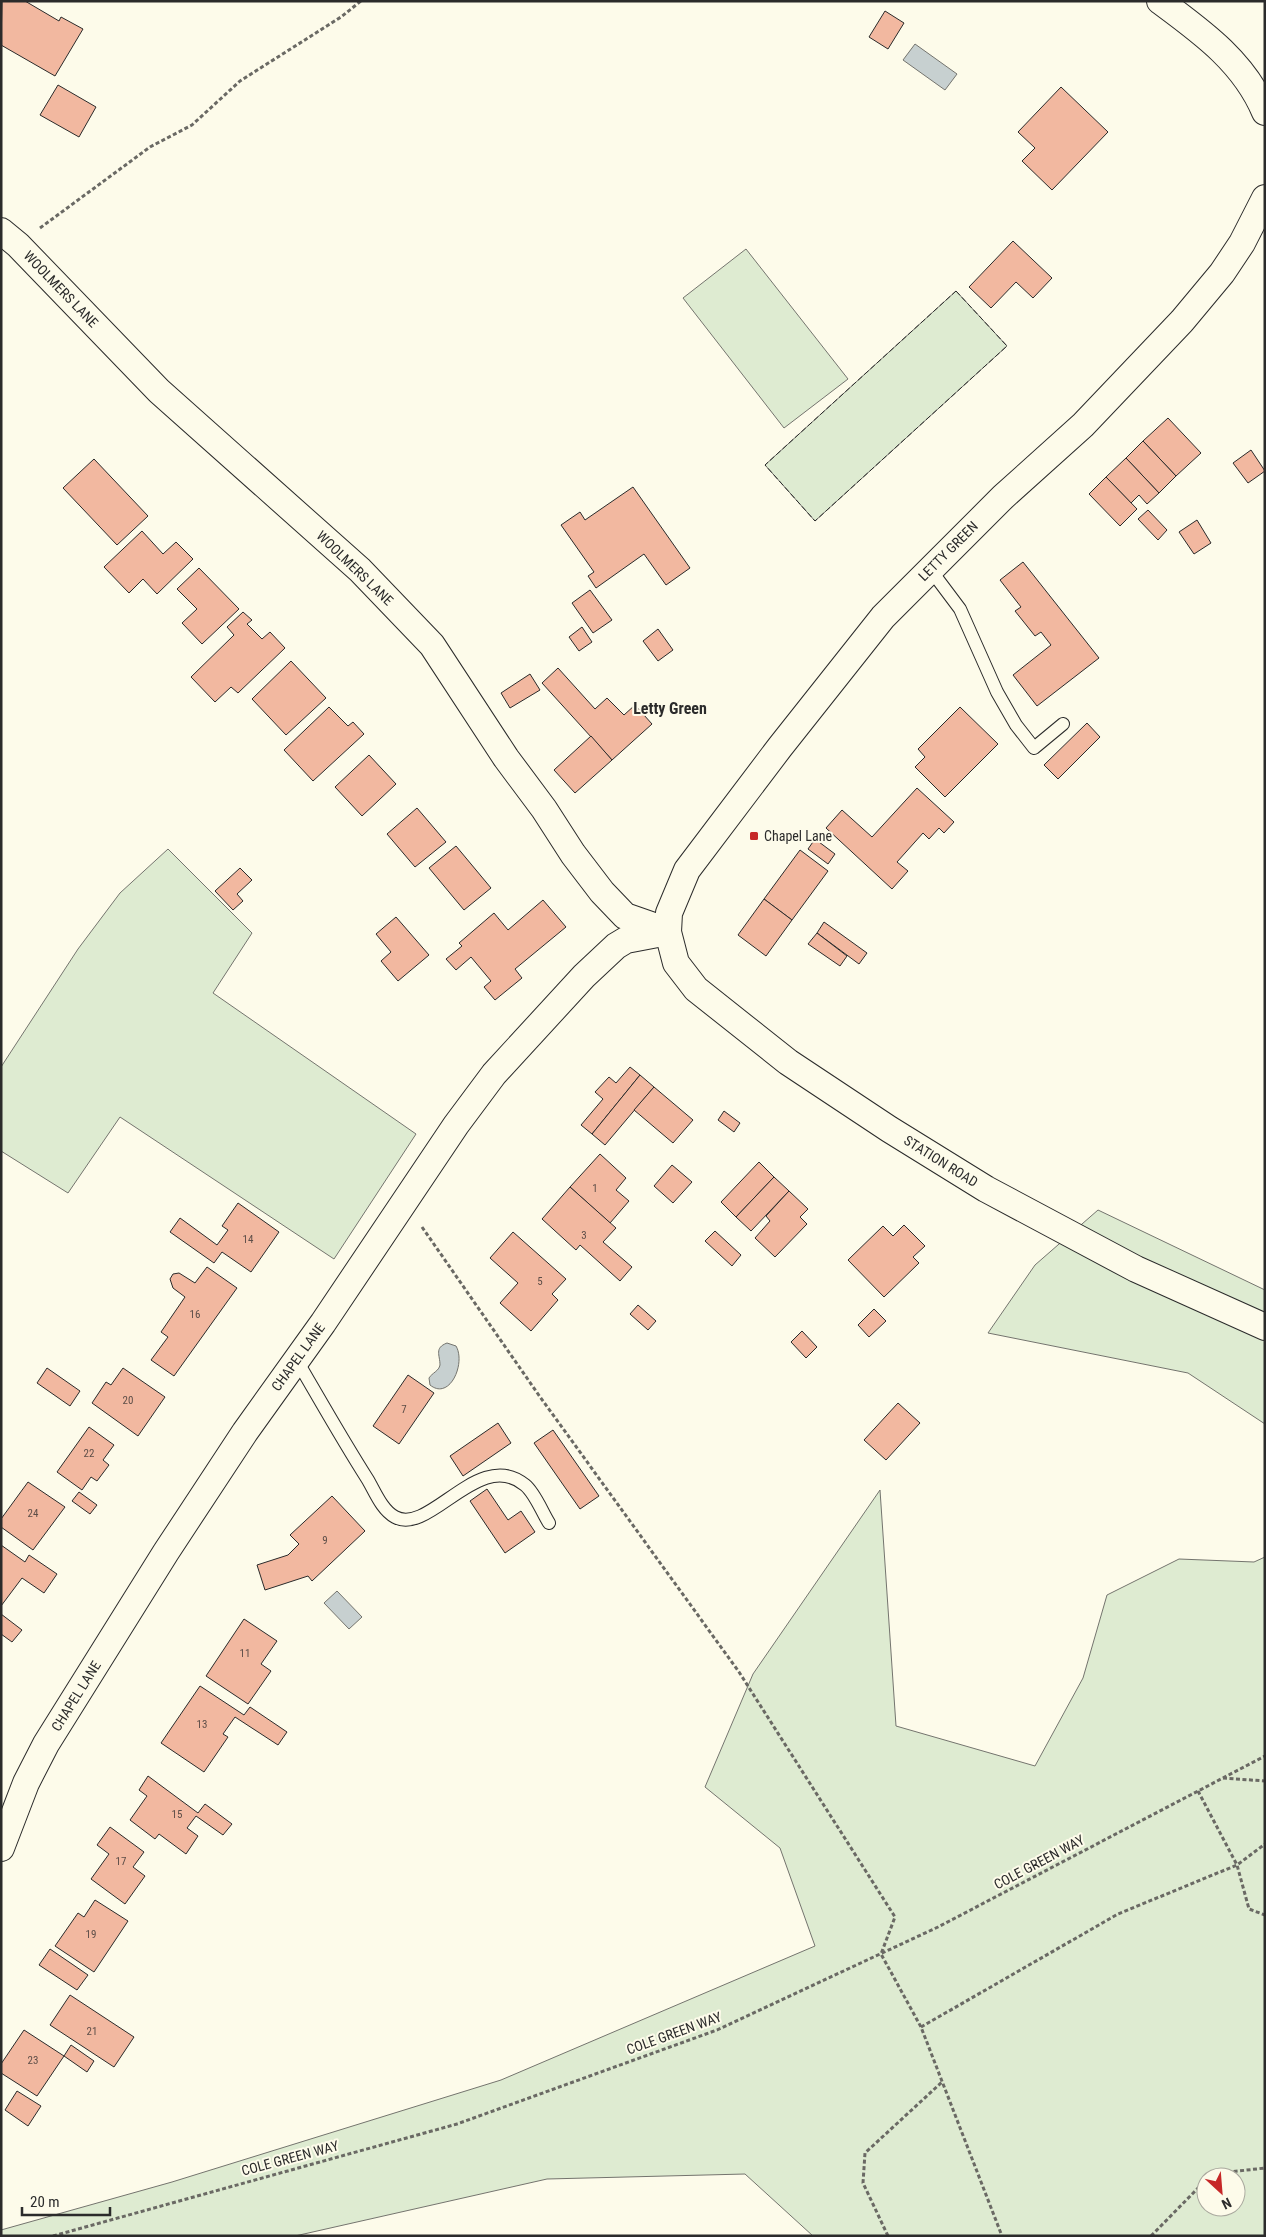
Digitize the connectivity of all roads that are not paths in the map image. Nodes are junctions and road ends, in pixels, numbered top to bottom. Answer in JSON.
{"nodes":[{"id":1,"x":1160,"y":1,"type":"edge"},
{"id":2,"x":1265,"y":112,"type":"edge"},
{"id":3,"x":1265,"y":198,"type":"edge"},
{"id":4,"x":10,"y":238,"type":"edge"},
{"id":5,"x":930,"y":569,"type":"junction"},
{"id":6,"x":1063,"y":724,"type":"dead end"},
{"id":7,"x":668,"y":932,"type":"junction"},
{"id":8,"x":1265,"y":1327,"type":"edge"},
{"id":9,"x":296,"y":1360,"type":"junction"},
{"id":10,"x":549,"y":1523,"type":"dead end"},
{"id":11,"x":1,"y":1848,"type":"edge"}],
"edges":[{"from":1,"to":2,"type":"street"},
{"from":3,"to":5,"type":"street","name":"LETTY GREEN"},
{"from":4,"to":7,"type":"street","name":"WOOLMERS LANE"},
{"from":5,"to":6,"type":"lane"},
{"from":5,"to":7,"type":"street","name":"LETTY GREEN"},
{"from":7,"to":8,"type":"street","name":"STATION ROAD"},
{"from":7,"to":9,"type":"street","name":"CHAPEL LANE"},
{"from":9,"to":10,"type":"lane"},
{"from":9,"to":11,"type":"street","name":"CHAPEL LANE"}]}
